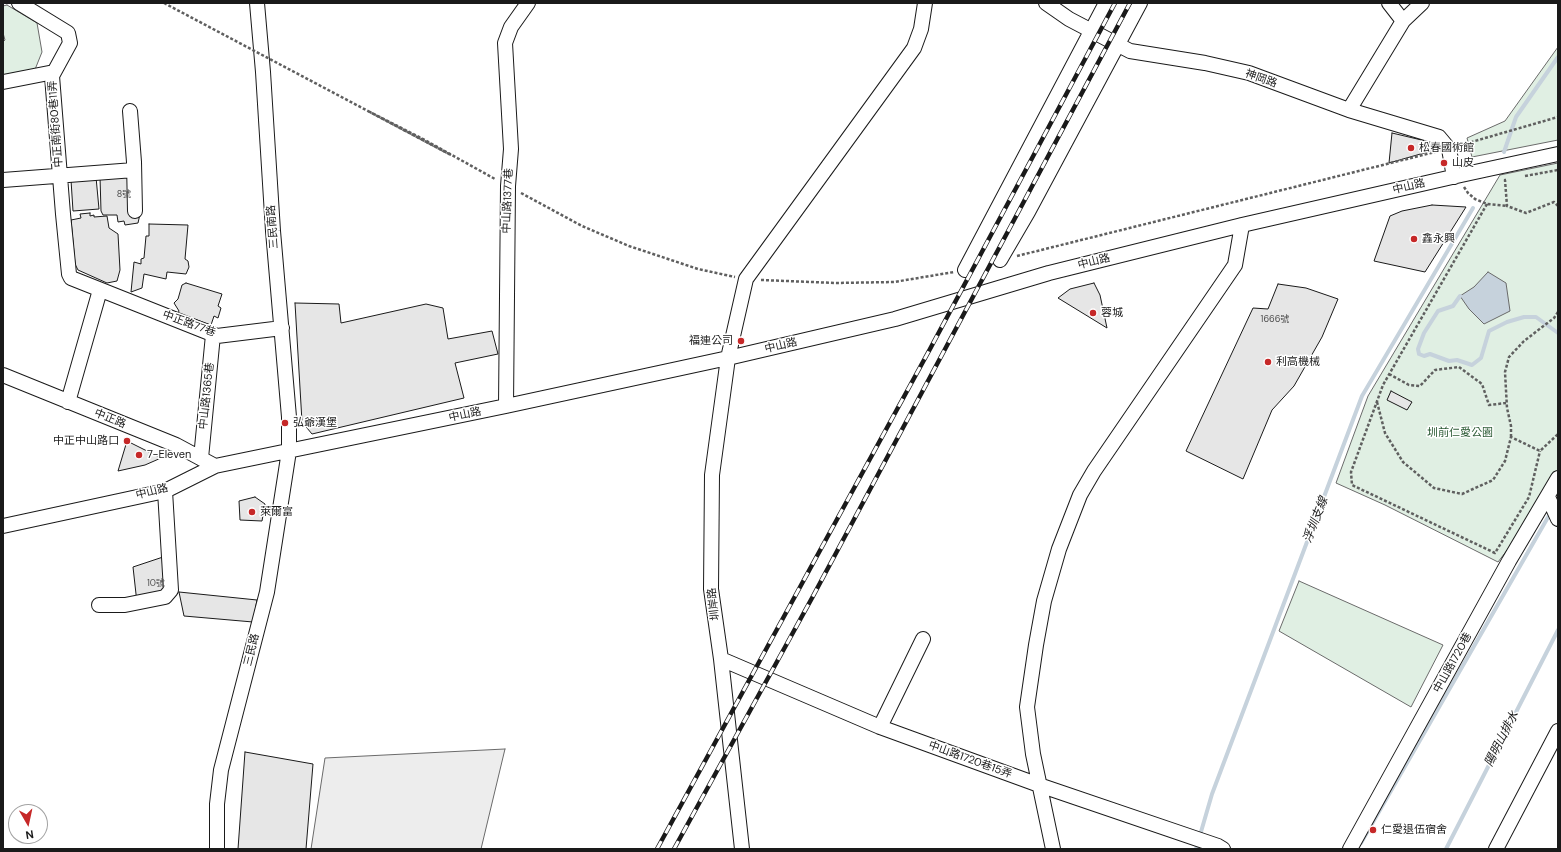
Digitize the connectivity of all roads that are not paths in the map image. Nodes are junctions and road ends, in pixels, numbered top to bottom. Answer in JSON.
{"nodes":[{"id":1,"x":19,"y":3,"type":"edge"},
{"id":2,"x":257,"y":3,"type":"edge"},
{"id":3,"x":528,"y":3,"type":"edge"},
{"id":4,"x":925,"y":3,"type":"edge"},
{"id":5,"x":1046,"y":3,"type":"edge"},
{"id":6,"x":1106,"y":3,"type":"edge"},
{"id":7,"x":1140,"y":3,"type":"edge"},
{"id":8,"x":1389,"y":3,"type":"edge"},
{"id":9,"x":1422,"y":3,"type":"edge"},
{"id":10,"x":1403,"y":21,"type":"junction"},
{"id":11,"x":1091,"y":31,"type":"junction"},
{"id":12,"x":1118,"y":45,"type":"junction"},
{"id":13,"x":54,"y":72,"type":"junction"},
{"id":14,"x":3,"y":82,"type":"edge"},
{"id":15,"x":130,"y":110,"type":"dead end"},
{"id":16,"x":1348,"y":110,"type":"junction"},
{"id":17,"x":1558,"y":154,"type":"edge"},
{"id":18,"x":134,"y":170,"type":"junction"},
{"id":19,"x":60,"y":175,"type":"junction"},
{"id":20,"x":1458,"y":176,"type":"junction"},
{"id":21,"x":3,"y":180,"type":"edge"},
{"id":22,"x":135,"y":211,"type":"dead end"},
{"id":23,"x":63,"y":214,"type":"joint"},
{"id":24,"x":1242,"y":225,"type":"junction"},
{"id":25,"x":1000,"y":260,"type":"dead end"},
{"id":26,"x":965,"y":270,"type":"dead end"},
{"id":27,"x":100,"y":290,"type":"junction"},
{"id":28,"x":282,"y":328,"type":"junction"},
{"id":29,"x":213,"y":335,"type":"junction"},
{"id":30,"x":728,"y":358,"type":"junction"},
{"id":31,"x":3,"y":375,"type":"edge"},
{"id":32,"x":68,"y":402,"type":"junction"},
{"id":33,"x":506,"y":406,"type":"junction"},
{"id":34,"x":290,"y":451,"type":"junction"},
{"id":35,"x":201,"y":458,"type":"junction"},
{"id":36,"x":215,"y":466,"type":"junction"},
{"id":37,"x":1558,"y":478,"type":"edge"},
{"id":38,"x":165,"y":491,"type":"junction"},
{"id":39,"x":1553,"y":508,"type":"edge"},
{"id":40,"x":3,"y":526,"type":"edge"},
{"id":41,"x":99,"y":605,"type":"dead end"},
{"id":42,"x":923,"y":640,"type":"dead end"},
{"id":43,"x":721,"y":660,"type":"junction"},
{"id":44,"x":880,"y":727,"type":"junction"},
{"id":45,"x":1558,"y":731,"type":"edge"},
{"id":46,"x":1038,"y":785,"type":"junction"},
{"id":47,"x":217,"y":849,"type":"edge"},
{"id":48,"x":742,"y":849,"type":"edge"},
{"id":49,"x":1053,"y":849,"type":"edge"},
{"id":50,"x":1223,"y":849,"type":"edge"},
{"id":51,"x":1350,"y":849,"type":"edge"},
{"id":52,"x":1496,"y":849,"type":"edge"}],
"edges":[{"from":1,"to":13,"type":"street"},
{"from":2,"to":28,"type":"street","name":"三民南路"},
{"from":3,"to":33,"type":"street","name":"中山路1377巷"},
{"from":4,"to":30,"type":"street","name":"圳岸路"},
{"from":5,"to":11,"type":"street","name":"神岡路"},
{"from":6,"to":11,"type":"street"},
{"from":7,"to":12,"type":"street"},
{"from":8,"to":10,"type":"street"},
{"from":9,"to":10,"type":"street"},
{"from":10,"to":16,"type":"street"},
{"from":11,"to":12,"type":"street","name":"神岡路"},
{"from":11,"to":26,"type":"street"},
{"from":12,"to":16,"type":"street","name":"神岡路"},
{"from":12,"to":25,"type":"street"},
{"from":13,"to":14,"type":"street"},
{"from":13,"to":19,"type":"street","name":"中正南街80巷11弄"},
{"from":15,"to":18,"type":"street"},
{"from":16,"to":20,"type":"street","name":"神岡路"},
{"from":17,"to":20,"type":"street","name":"中山路"},
{"from":18,"to":19,"type":"street"},
{"from":18,"to":22,"type":"street"},
{"from":19,"to":21,"type":"street"},
{"from":19,"to":23,"type":"street","name":"中正南街80巷11弄"},
{"from":20,"to":24,"type":"street","name":"中山路"},
{"from":23,"to":27,"type":"street","name":"中正路77巷"},
{"from":24,"to":30,"type":"street","name":"中山路"},
{"from":24,"to":46,"type":"street"},
{"from":27,"to":29,"type":"street","name":"中正路77巷"},
{"from":27,"to":32,"type":"street"},
{"from":28,"to":29,"type":"street","name":"中正路77巷"},
{"from":28,"to":34,"type":"street","name":"三民南路"},
{"from":29,"to":35,"type":"street","name":"中山路1365巷"},
{"from":30,"to":33,"type":"street","name":"中山路"},
{"from":30,"to":43,"type":"street","name":"圳岸路"},
{"from":31,"to":32,"type":"street","name":"中正路"},
{"from":32,"to":35,"type":"street","name":"中正路"},
{"from":33,"to":34,"type":"street","name":"中山路"},
{"from":34,"to":36,"type":"street","name":"中山路"},
{"from":34,"to":47,"type":"street","name":"三民路"},
{"from":35,"to":36,"type":"street","name":"中正路"},
{"from":36,"to":38,"type":"street","name":"中山路"},
{"from":37,"to":39,"type":"street","name":"中山路1720巷"},
{"from":38,"to":40,"type":"street","name":"中山路"},
{"from":38,"to":41,"type":"street"},
{"from":39,"to":51,"type":"street","name":"中山路1720巷"},
{"from":42,"to":44,"type":"street"},
{"from":43,"to":44,"type":"street","name":"中山路1720巷15弄"},
{"from":43,"to":48,"type":"street","name":"圳岸路"},
{"from":44,"to":46,"type":"street","name":"中山路1720巷15弄"},
{"from":45,"to":52,"type":"street"},
{"from":46,"to":49,"type":"street"},
{"from":46,"to":50,"type":"street","name":"中山路1720巷15弄"}]}
